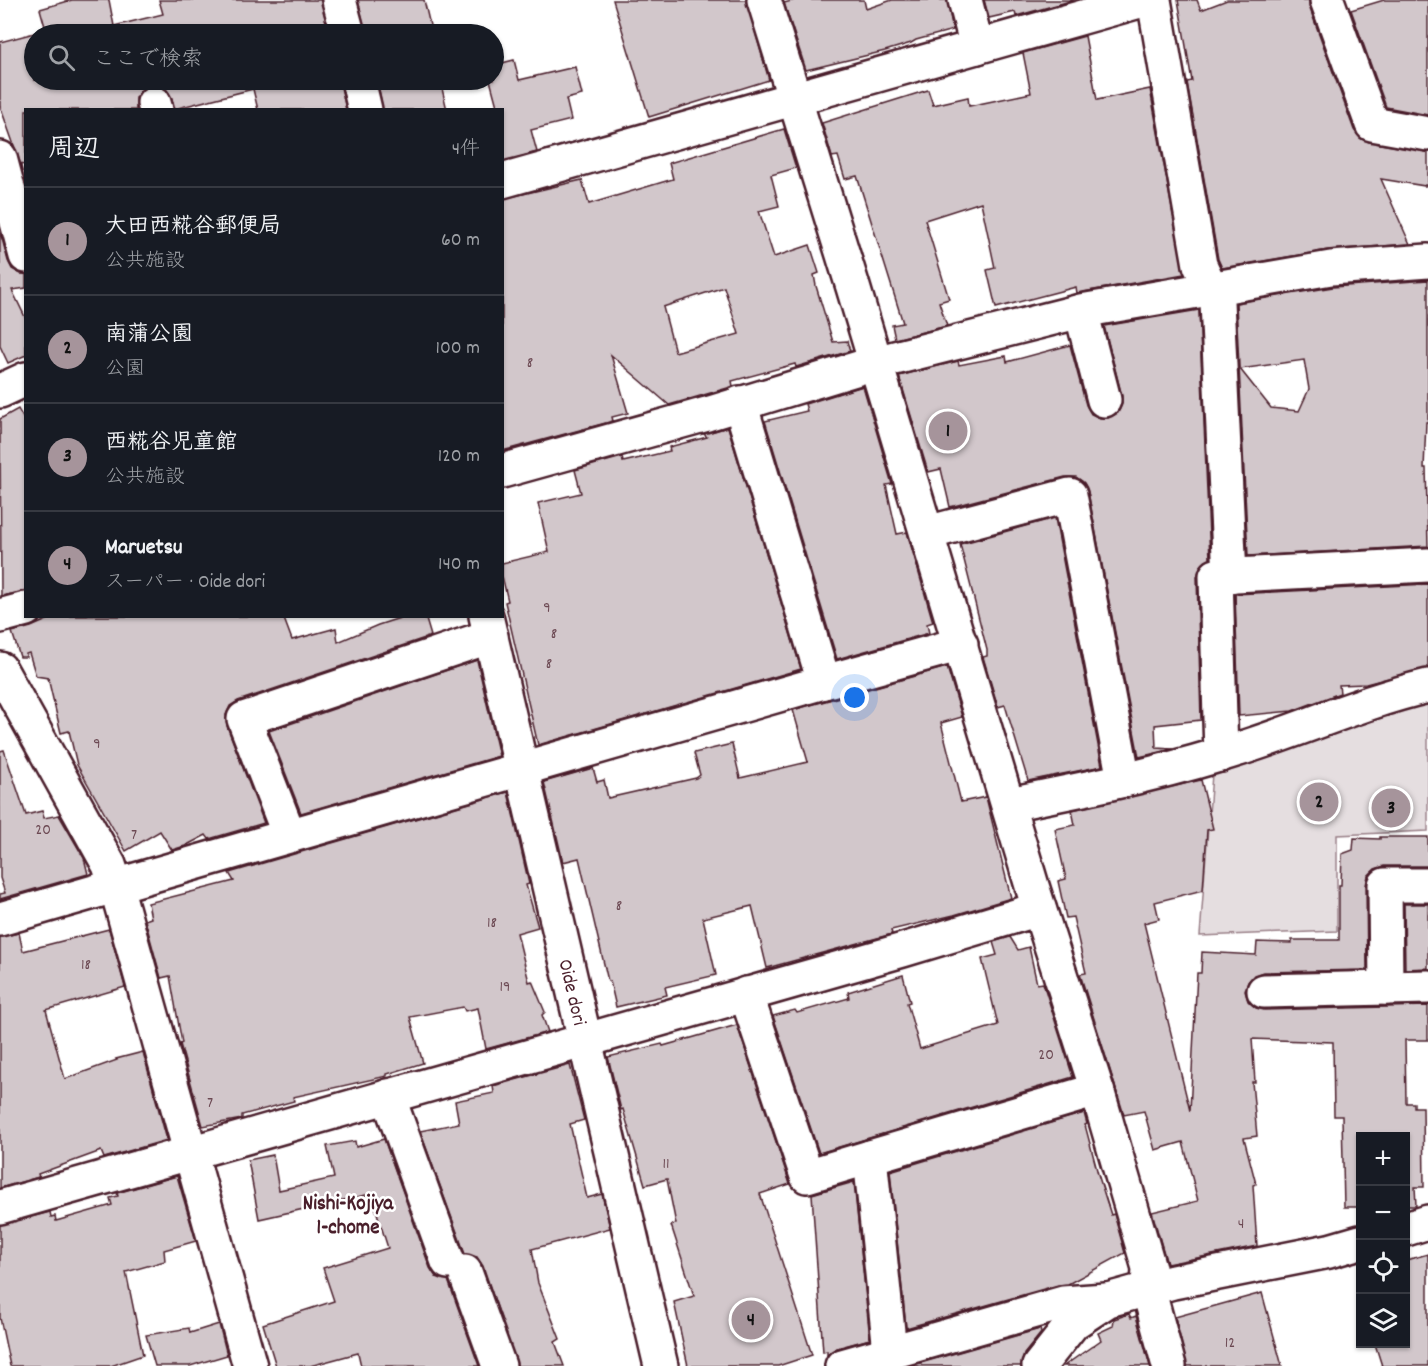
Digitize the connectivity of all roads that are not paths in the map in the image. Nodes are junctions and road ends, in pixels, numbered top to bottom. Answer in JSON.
{"nodes":[{"id":1,"x":339,"y":0,"type":"edge"},
{"id":2,"x":764,"y":0,"type":"edge"},
{"id":3,"x":965,"y":0,"type":"edge"},
{"id":4,"x":1143,"y":0,"type":"edge"},
{"id":5,"x":1154,"y":0,"type":"edge"},
{"id":6,"x":1327,"y":0,"type":"edge"},
{"id":7,"x":345,"y":24,"type":"edge"},
{"id":8,"x":977,"y":47,"type":"junction"},
{"id":9,"x":360,"y":90,"type":"edge"},
{"id":10,"x":793,"y":99,"type":"junction"},
{"id":11,"x":365,"y":108,"type":"edge"},
{"id":12,"x":1428,"y":134,"type":"edge"},
{"id":13,"x":0,"y":158,"type":"edge"},
{"id":14,"x":504,"y":180,"type":"edge"},
{"id":15,"x":24,"y":248,"type":"edge"},
{"id":16,"x":1428,"y":261,"type":"edge"},
{"id":17,"x":1210,"y":289,"type":"junction"},
{"id":18,"x":1081,"y":311,"type":"junction"},
{"id":19,"x":875,"y":363,"type":"junction"},
{"id":20,"x":24,"y":380,"type":"edge"},
{"id":21,"x":0,"y":391,"type":"edge"},
{"id":22,"x":1104,"y":400,"type":"dead end"},
{"id":23,"x":740,"y":403,"type":"junction"},
{"id":24,"x":504,"y":470,"type":"edge"},
{"id":25,"x":927,"y":533,"type":"junction"},
{"id":26,"x":1428,"y":565,"type":"edge"},
{"id":27,"x":1230,"y":576,"type":"junction"},
{"id":28,"x":24,"y":610,"type":"edge"},
{"id":29,"x":0,"y":616,"type":"edge"},
{"id":30,"x":489,"y":626,"type":"edge"},
{"id":31,"x":961,"y":644,"type":"junction"},
{"id":32,"x":0,"y":669,"type":"edge"},
{"id":33,"x":824,"y":682,"type":"junction"},
{"id":34,"x":1428,"y":686,"type":"edge"},
{"id":35,"x":1221,"y":755,"type":"junction"},
{"id":36,"x":521,"y":770,"type":"junction"},
{"id":37,"x":1124,"y":780,"type":"junction"},
{"id":38,"x":1009,"y":804,"type":"junction"},
{"id":39,"x":289,"y":835,"type":"junction"},
{"id":40,"x":1428,"y":885,"type":"edge"},
{"id":41,"x":116,"y":886,"type":"junction"},
{"id":42,"x":1039,"y":909,"type":"junction"},
{"id":43,"x":0,"y":919,"type":"edge"},
{"id":44,"x":1428,"y":987,"type":"edge"},
{"id":45,"x":1386,"y":988,"type":"junction"},
{"id":46,"x":1264,"y":991,"type":"dead end"},
{"id":47,"x":746,"y":994,"type":"junction"},
{"id":48,"x":584,"y":1041,"type":"junction"},
{"id":49,"x":1097,"y":1090,"type":"junction"},
{"id":50,"x":388,"y":1096,"type":"junction"},
{"id":51,"x":191,"y":1153,"type":"junction"},
{"id":52,"x":870,"y":1157,"type":"junction"},
{"id":53,"x":0,"y":1207,"type":"edge"},
{"id":54,"x":1428,"y":1222,"type":"edge"},
{"id":55,"x":1410,"y":1228,"type":"edge"},
{"id":56,"x":1356,"y":1243,"type":"edge"},
{"id":57,"x":1148,"y":1288,"type":"junction"},
{"id":58,"x":1108,"y":1300,"type":"junction"},
{"id":59,"x":890,"y":1352,"type":"junction"},
{"id":60,"x":250,"y":1366,"type":"edge"},
{"id":61,"x":499,"y":1366,"type":"edge"},
{"id":62,"x":661,"y":1366,"type":"edge"},
{"id":63,"x":842,"y":1366,"type":"edge"},
{"id":64,"x":1039,"y":1366,"type":"edge"},
{"id":65,"x":1169,"y":1366,"type":"edge"}],
"edges":[{"from":1,"to":7,"type":"street"},
{"from":2,"to":10,"type":"street"},
{"from":3,"to":8,"type":"street"},
{"from":4,"to":8,"type":"street"},
{"from":5,"to":17,"type":"street"},
{"from":6,"to":12,"type":"street"},
{"from":8,"to":10,"type":"street"},
{"from":9,"to":11,"type":"street"},
{"from":10,"to":14,"type":"street"},
{"from":10,"to":19,"type":"street"},
{"from":13,"to":15,"type":"street"},
{"from":16,"to":17,"type":"street"},
{"from":17,"to":18,"type":"street"},
{"from":17,"to":27,"type":"street"},
{"from":18,"to":19,"type":"street"},
{"from":18,"to":22,"type":"street"},
{"from":19,"to":23,"type":"street"},
{"from":19,"to":25,"type":"street"},
{"from":20,"to":21,"type":"street"},
{"from":23,"to":24,"type":"street"},
{"from":23,"to":33,"type":"street"},
{"from":25,"to":31,"type":"street"},
{"from":25,"to":37,"type":"street"},
{"from":26,"to":27,"type":"street"},
{"from":27,"to":35,"type":"street"},
{"from":28,"to":29,"type":"street"},
{"from":30,"to":36,"type":"street","name":"Oide dori"},
{"from":30,"to":39,"type":"street"},
{"from":31,"to":33,"type":"street"},
{"from":31,"to":38,"type":"street"},
{"from":32,"to":41,"type":"street"},
{"from":33,"to":36,"type":"street"},
{"from":34,"to":35,"type":"street"},
{"from":35,"to":37,"type":"street"},
{"from":36,"to":39,"type":"street"},
{"from":36,"to":48,"type":"street","name":"Oide dori"},
{"from":37,"to":38,"type":"street"},
{"from":38,"to":42,"type":"street"},
{"from":39,"to":41,"type":"street"},
{"from":40,"to":45,"type":"street"},
{"from":41,"to":43,"type":"street"},
{"from":41,"to":51,"type":"street"},
{"from":42,"to":47,"type":"street"},
{"from":42,"to":49,"type":"street"},
{"from":44,"to":45,"type":"street"},
{"from":45,"to":46,"type":"street"},
{"from":47,"to":48,"type":"street"},
{"from":47,"to":52,"type":"street"},
{"from":48,"to":50,"type":"street"},
{"from":48,"to":62,"type":"street","name":"Oide dori"},
{"from":49,"to":52,"type":"street"},
{"from":49,"to":57,"type":"street"},
{"from":50,"to":51,"type":"street"},
{"from":50,"to":61,"type":"street"},
{"from":51,"to":53,"type":"street"},
{"from":51,"to":60,"type":"street"},
{"from":52,"to":59,"type":"street"},
{"from":54,"to":55,"type":"street"},
{"from":56,"to":57,"type":"street"},
{"from":57,"to":58,"type":"street"},
{"from":57,"to":65,"type":"street"},
{"from":58,"to":59,"type":"street"},
{"from":58,"to":64,"type":"street"},
{"from":59,"to":63,"type":"street"}]}
